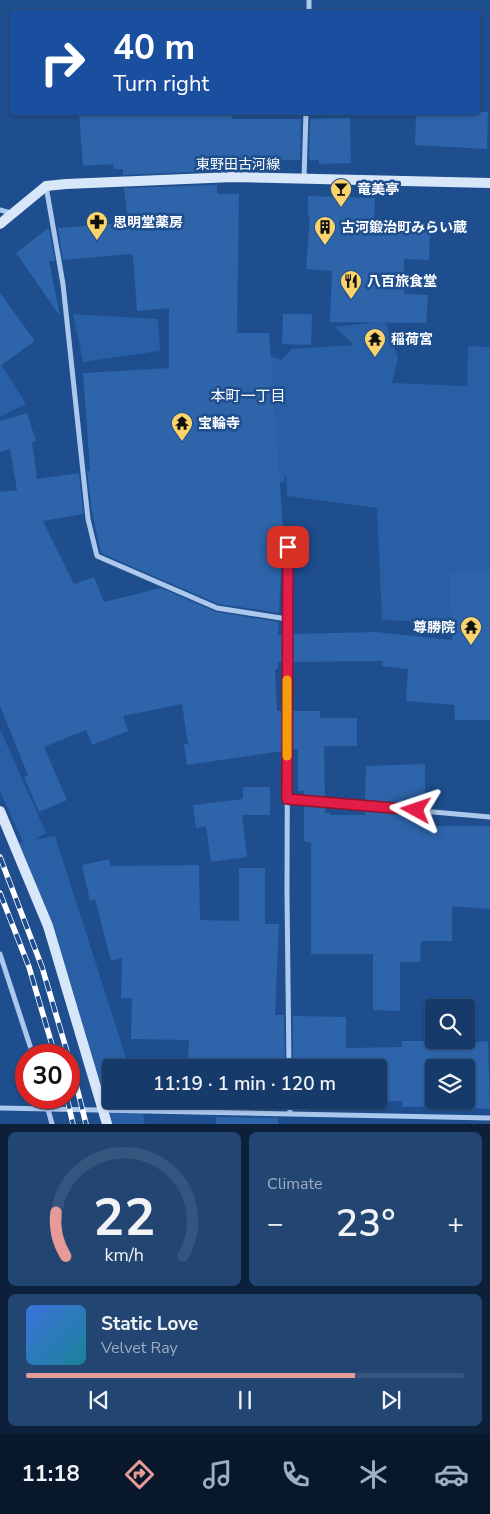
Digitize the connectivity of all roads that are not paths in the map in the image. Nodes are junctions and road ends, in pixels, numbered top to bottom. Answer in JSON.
{"nodes":[{"id":1,"x":306,"y":115,"type":"edge"},
{"id":2,"x":304,"y":179,"type":"junction"},
{"id":3,"x":490,"y":183,"type":"edge"},
{"id":4,"x":46,"y":186,"type":"junction"},
{"id":5,"x":0,"y":210,"type":"edge"},
{"id":6,"x":11,"y":213,"type":"junction"},
{"id":7,"x":0,"y":224,"type":"edge"},
{"id":8,"x":288,"y":547,"type":"dead end"},
{"id":9,"x":287,"y":619,"type":"junction"},
{"id":10,"x":287,"y":799,"type":"junction"},
{"id":11,"x":0,"y":811,"type":"edge"},
{"id":12,"x":490,"y":817,"type":"edge"},
{"id":13,"x":0,"y":954,"type":"edge"},
{"id":14,"x":29,"y":1044,"type":"edge"},
{"id":15,"x":289,"y":1059,"type":"edge"},
{"id":16,"x":102,"y":1102,"type":"edge"},
{"id":17,"x":0,"y":1108,"type":"edge"},
{"id":18,"x":15,"y":1108,"type":"edge"},
{"id":19,"x":48,"y":1109,"type":"edge"},
{"id":20,"x":80,"y":1109,"type":"edge"},
{"id":21,"x":102,"y":1109,"type":"edge"},
{"id":22,"x":104,"y":1109,"type":"joint"},
{"id":23,"x":290,"y":1109,"type":"edge"},
{"id":24,"x":290,"y":1113,"type":"junction"},
{"id":25,"x":458,"y":1117,"type":"junction"},
{"id":26,"x":490,"y":1118,"type":"edge"},
{"id":27,"x":52,"y":1124,"type":"edge"},
{"id":28,"x":107,"y":1124,"type":"edge"},
{"id":29,"x":458,"y":1124,"type":"edge"}],
"edges":[{"from":1,"to":2,"type":"street"},
{"from":2,"to":3,"type":"main road","name":"東野田古河線"},
{"from":2,"to":4,"type":"main road","name":"東野田古河線"},
{"from":4,"to":6,"type":"main road"},
{"from":4,"to":9,"type":"street"},
{"from":5,"to":6,"type":"street"},
{"from":6,"to":7,"type":"main road"},
{"from":8,"to":9,"type":"street"},
{"from":9,"to":10,"type":"street"},
{"from":10,"to":12,"type":"street"},
{"from":10,"to":15,"type":"street"},
{"from":11,"to":16,"type":"main road"},
{"from":13,"to":14,"type":"street"},
{"from":17,"to":18,"type":"street"},
{"from":19,"to":27,"type":"street"},
{"from":20,"to":21,"type":"street"},
{"from":22,"to":24,"type":"street"},
{"from":22,"to":28,"type":"main road"},
{"from":23,"to":24,"type":"street"},
{"from":24,"to":25,"type":"street"},
{"from":25,"to":26,"type":"street"},
{"from":25,"to":29,"type":"street"}]}
